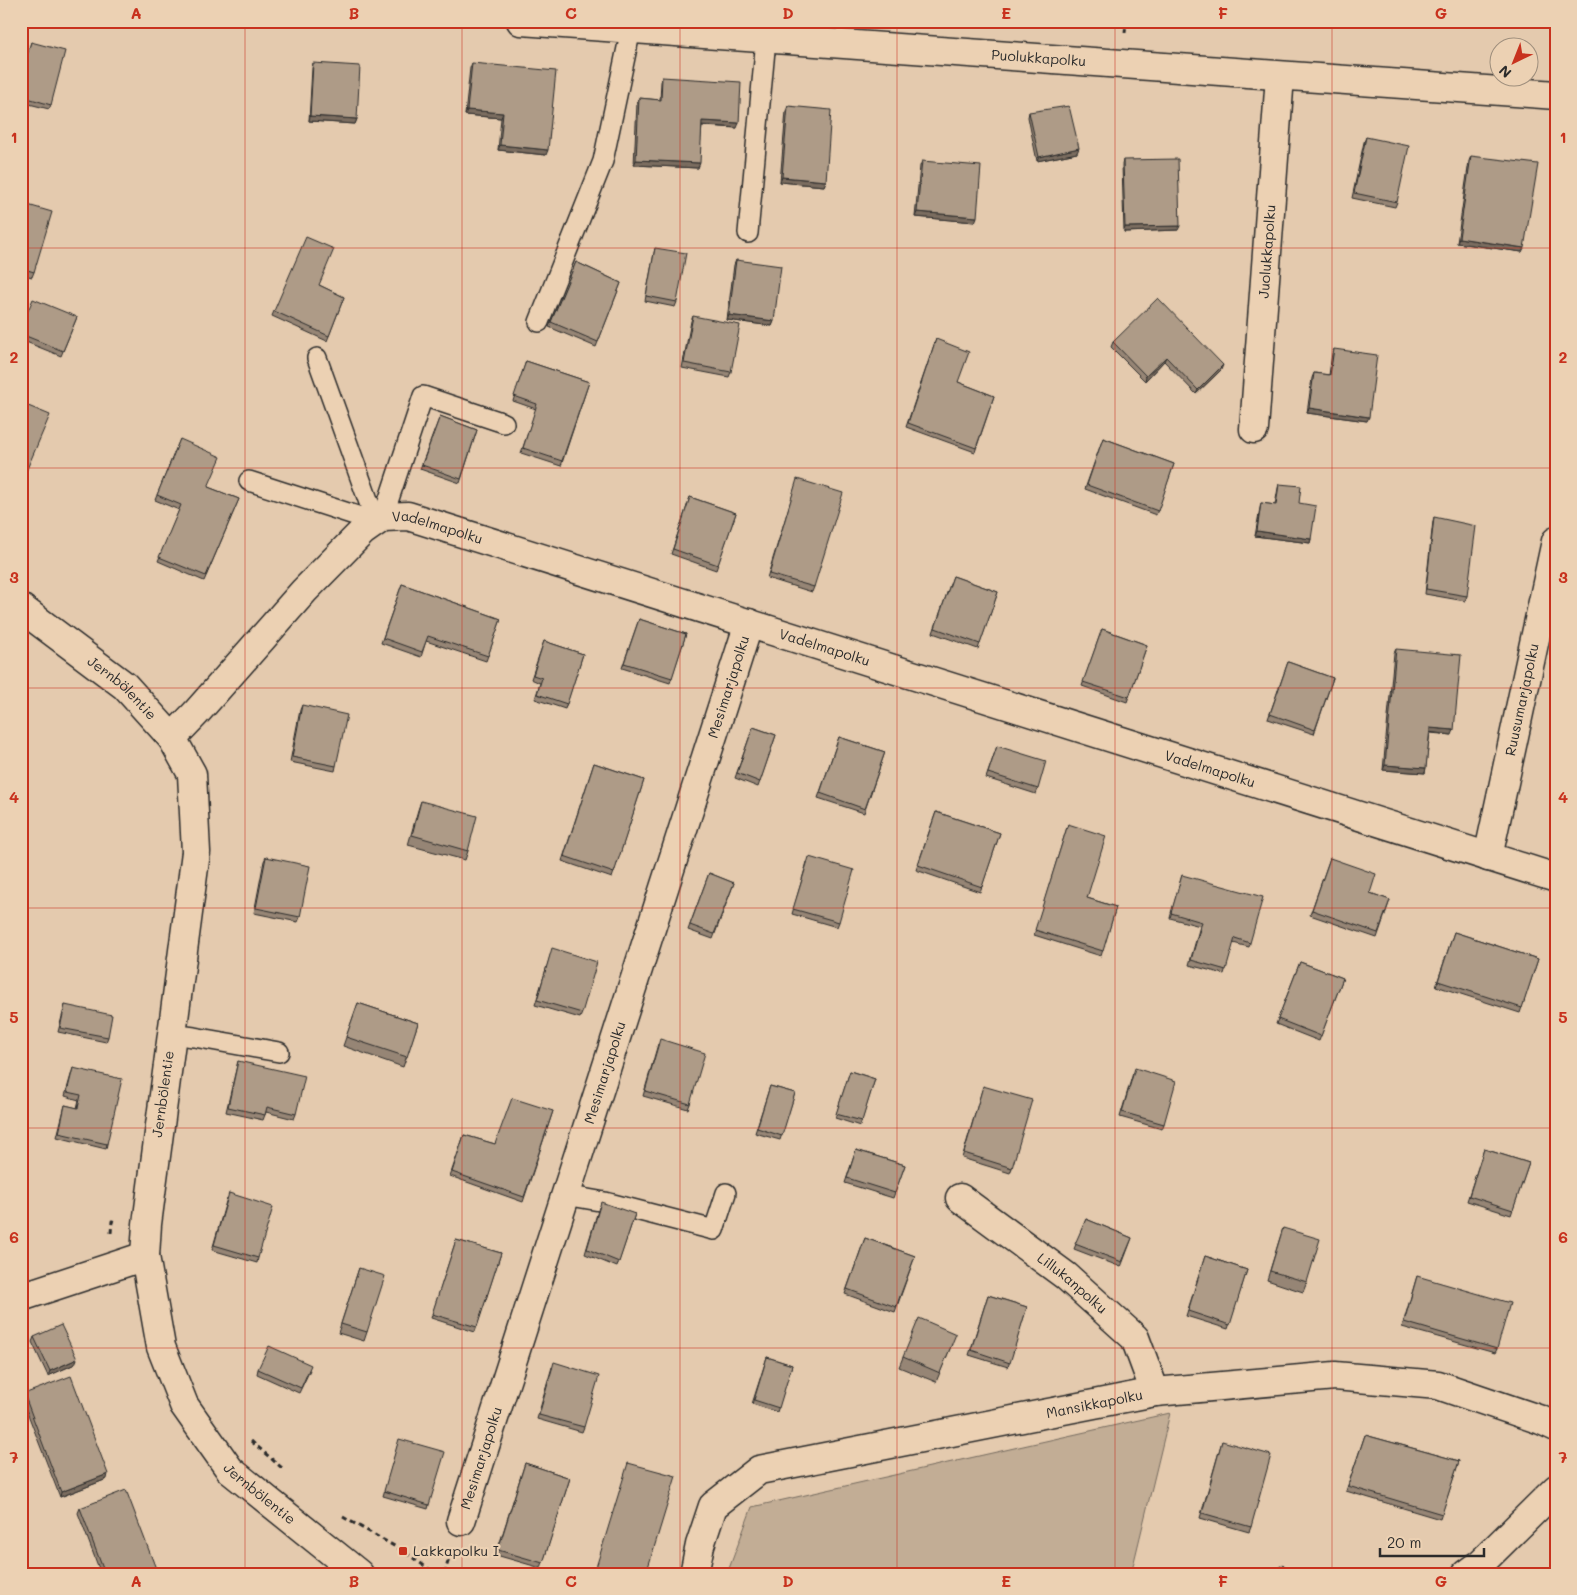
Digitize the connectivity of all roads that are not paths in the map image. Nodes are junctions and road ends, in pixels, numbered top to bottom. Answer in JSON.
{"nodes":[{"id":1,"x":521,"y":21,"type":"edge"},
{"id":2,"x":631,"y":29,"type":"junction"},
{"id":3,"x":766,"y":39,"type":"junction"},
{"id":4,"x":1280,"y":76,"type":"junction"},
{"id":5,"x":1556,"y":95,"type":"edge"},
{"id":6,"x":748,"y":233,"type":"dead end"},
{"id":7,"x":539,"y":322,"type":"dead end"},
{"id":8,"x":317,"y":358,"type":"dead end"},
{"id":9,"x":504,"y":423,"type":"dead end"},
{"id":10,"x":1254,"y":429,"type":"dead end"},
{"id":11,"x":249,"y":481,"type":"dead end"},
{"id":12,"x":380,"y":519,"type":"junction"},
{"id":13,"x":1556,"y":541,"type":"edge"},
{"id":14,"x":21,"y":608,"type":"edge"},
{"id":15,"x":749,"y":623,"type":"junction"},
{"id":16,"x":172,"y":738,"type":"junction"},
{"id":17,"x":1488,"y":857,"type":"junction"},
{"id":18,"x":1556,"y":878,"type":"edge"},
{"id":19,"x":172,"y":1034,"type":"junction"},
{"id":20,"x":278,"y":1052,"type":"dead end"},
{"id":21,"x":726,"y":1193,"type":"dead end"},
{"id":22,"x":565,"y":1195,"type":"junction"},
{"id":23,"x":960,"y":1198,"type":"dead end"},
{"id":24,"x":145,"y":1256,"type":"junction"},
{"id":25,"x":21,"y":1297,"type":"edge"},
{"id":26,"x":1155,"y":1392,"type":"junction"},
{"id":27,"x":1556,"y":1427,"type":"edge"},
{"id":28,"x":1556,"y":1489,"type":"edge"},
{"id":29,"x":461,"y":1521,"type":"dead end"},
{"id":30,"x":360,"y":1574,"type":"edge"},
{"id":31,"x":694,"y":1574,"type":"edge"},
{"id":32,"x":1466,"y":1574,"type":"edge"}],
"edges":[{"from":1,"to":2,"type":"street","name":"Puolukkapolku"},
{"from":2,"to":3,"type":"street","name":"Puolukkapolku"},
{"from":2,"to":7,"type":"lane"},
{"from":3,"to":4,"type":"street","name":"Puolukkapolku"},
{"from":3,"to":6,"type":"lane"},
{"from":4,"to":5,"type":"street","name":"Puolukkapolku"},
{"from":4,"to":10,"type":"street","name":"Juolukkapolku"},
{"from":8,"to":12,"type":"lane"},
{"from":9,"to":12,"type":"lane"},
{"from":11,"to":12,"type":"lane"},
{"from":12,"to":15,"type":"street","name":"Vadelmapolku"},
{"from":12,"to":16,"type":"street","name":"Vadelmapolku"},
{"from":13,"to":17,"type":"street","name":"Ruusumarjapolku"},
{"from":14,"to":16,"type":"street","name":"Jernbölentie"},
{"from":15,"to":17,"type":"street","name":"Vadelmapolku"},
{"from":15,"to":22,"type":"street","name":"Mesimarjapolku"},
{"from":16,"to":19,"type":"street","name":"Jernbölentie"},
{"from":17,"to":18,"type":"street","name":"Vadelmapolku"},
{"from":19,"to":20,"type":"lane"},
{"from":19,"to":24,"type":"street","name":"Jernbölentie"},
{"from":21,"to":22,"type":"lane"},
{"from":22,"to":29,"type":"street","name":"Mesimarjapolku"},
{"from":23,"to":26,"type":"street","name":"Lillukanpolku"},
{"from":24,"to":25,"type":"street"},
{"from":24,"to":30,"type":"street","name":"Jernbölentie"},
{"from":26,"to":27,"type":"street","name":"Mansikkapolku"},
{"from":26,"to":31,"type":"street","name":"Mansikkapolku"},
{"from":28,"to":32,"type":"street"}]}
